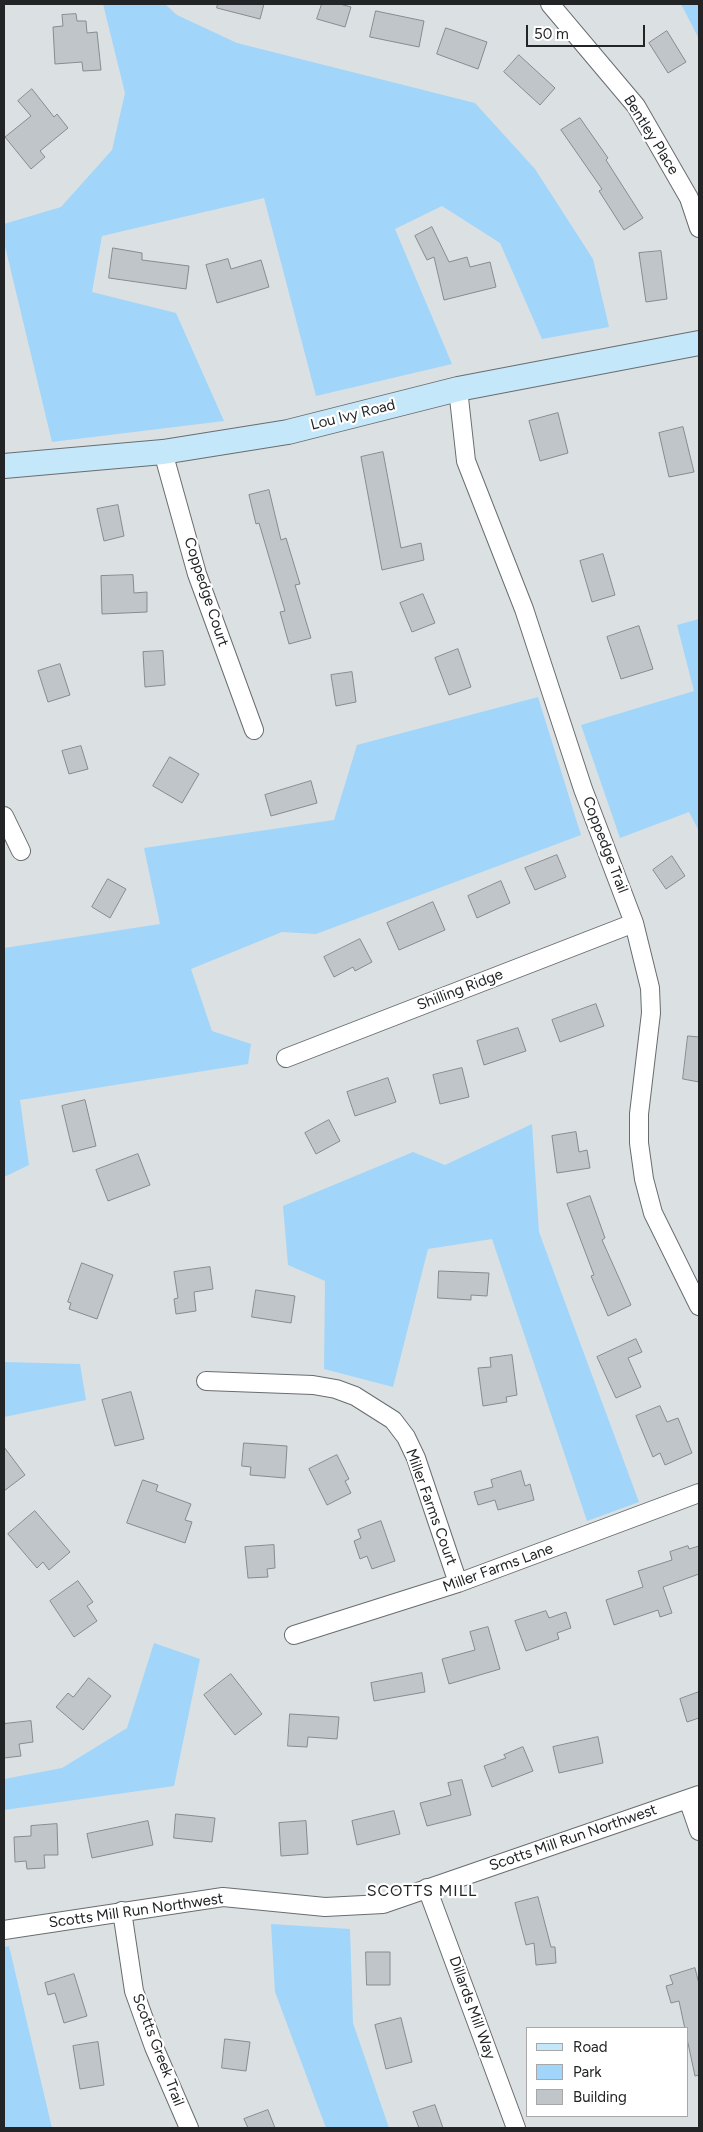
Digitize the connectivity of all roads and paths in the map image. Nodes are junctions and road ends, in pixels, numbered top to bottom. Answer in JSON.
{"nodes":[{"id":1,"x":550,"y":4,"type":"edge"},
{"id":2,"x":694,"y":196,"type":"edge"},
{"id":3,"x":699,"y":228,"type":"edge"},
{"id":4,"x":699,"y":343,"type":"edge"},
{"id":5,"x":458,"y":389,"type":"junction"},
{"id":6,"x":164,"y":452,"type":"junction"},
{"id":7,"x":4,"y":466,"type":"edge"},
{"id":8,"x":254,"y":730,"type":"dead end"},
{"id":9,"x":4,"y":816,"type":"edge"},
{"id":10,"x":21,"y":851,"type":"dead end"},
{"id":11,"x":634,"y":923,"type":"junction"},
{"id":12,"x":286,"y":1058,"type":"dead end"},
{"id":13,"x":699,"y":1306,"type":"edge"},
{"id":14,"x":206,"y":1381,"type":"dead end"},
{"id":15,"x":699,"y":1493,"type":"edge"},
{"id":16,"x":458,"y":1583,"type":"junction"},
{"id":17,"x":294,"y":1635,"type":"dead end"},
{"id":18,"x":693,"y":1797,"type":"edge"},
{"id":19,"x":699,"y":1831,"type":"edge"},
{"id":20,"x":427,"y":1888,"type":"junction"},
{"id":21,"x":122,"y":1911,"type":"junction"},
{"id":22,"x":4,"y":1930,"type":"edge"},
{"id":23,"x":189,"y":2128,"type":"edge"},
{"id":24,"x":516,"y":2128,"type":"edge"}],
"edges":[{"from":1,"to":2,"type":"street","name":"Bentley Place"},
{"from":2,"to":3,"type":"street","name":"Bentley Place"},
{"from":4,"to":5,"type":"street","name":"Lou Ivy Road"},
{"from":5,"to":6,"type":"street","name":"Lou Ivy Road"},
{"from":5,"to":11,"type":"street","name":"Coppedge Trail"},
{"from":6,"to":7,"type":"street","name":"Lou Ivy Road"},
{"from":6,"to":8,"type":"street","name":"Coppedge Court"},
{"from":9,"to":10,"type":"street"},
{"from":11,"to":12,"type":"street","name":"Shilling Ridge"},
{"from":11,"to":13,"type":"street","name":"Coppedge Trail"},
{"from":14,"to":16,"type":"street","name":"Miller Farms Court"},
{"from":15,"to":16,"type":"street","name":"Miller Farms Lane"},
{"from":16,"to":17,"type":"street","name":"Miller Farms Lane"},
{"from":18,"to":19,"type":"street"},
{"from":18,"to":20,"type":"street","name":"Scotts Mill Run Northwest"},
{"from":20,"to":21,"type":"street","name":"Scotts Mill Run Northwest"},
{"from":20,"to":24,"type":"street","name":"Dillards Mill Way"},
{"from":21,"to":22,"type":"street","name":"Scotts Mill Run Northwest"},
{"from":21,"to":23,"type":"street","name":"Scotts Greek Trail"}]}
